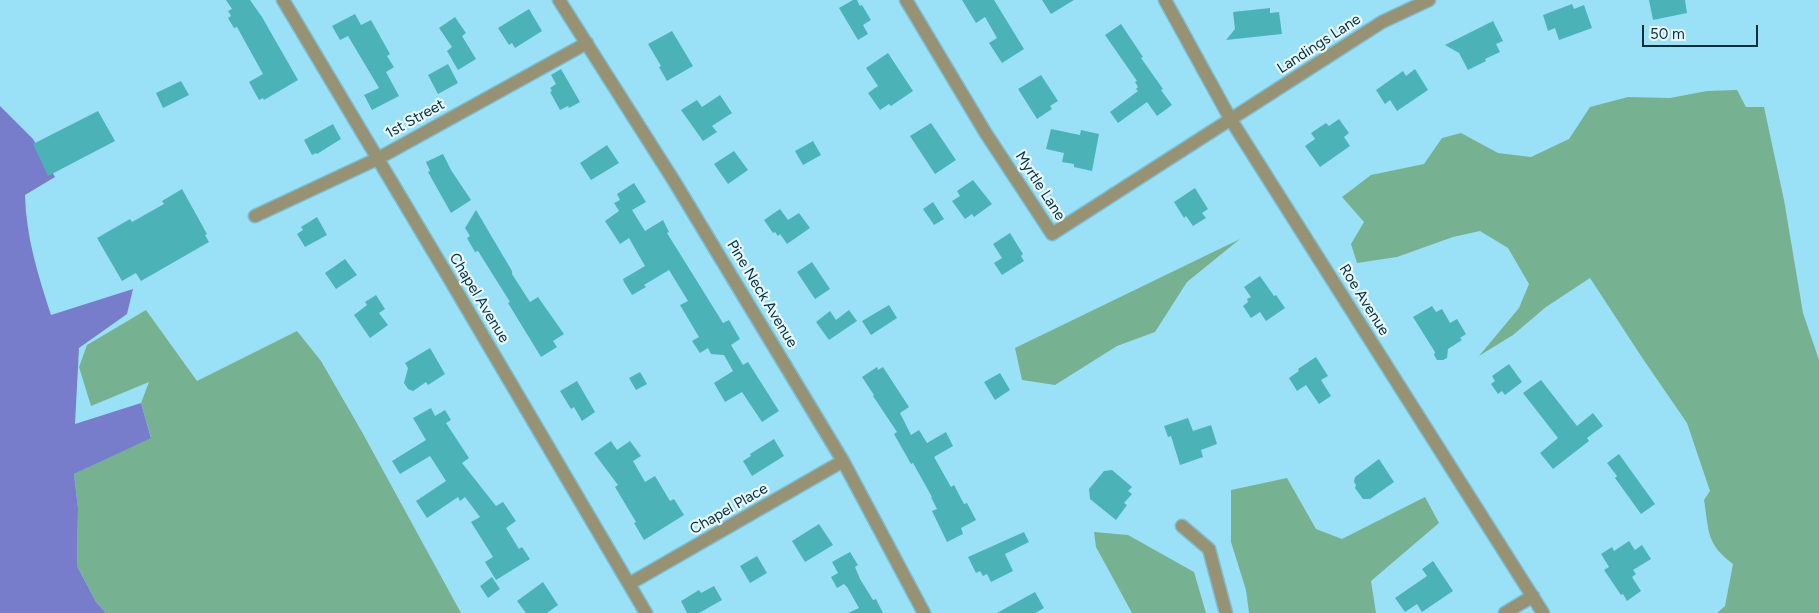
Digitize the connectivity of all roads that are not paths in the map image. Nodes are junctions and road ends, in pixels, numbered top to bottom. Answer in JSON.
{"nodes":[{"id":1,"x":283,"y":0,"type":"edge"},
{"id":2,"x":559,"y":0,"type":"edge"},
{"id":3,"x":906,"y":0,"type":"edge"},
{"id":4,"x":1165,"y":0,"type":"edge"},
{"id":5,"x":1428,"y":0,"type":"edge"},
{"id":6,"x":586,"y":44,"type":"junction"},
{"id":7,"x":1231,"y":120,"type":"junction"},
{"id":8,"x":377,"y":159,"type":"junction"},
{"id":9,"x":255,"y":216,"type":"dead end"},
{"id":10,"x":843,"y":461,"type":"junction"},
{"id":11,"x":1182,"y":526,"type":"dead end"},
{"id":12,"x":629,"y":584,"type":"junction"},
{"id":13,"x":1533,"y":596,"type":"junction"},
{"id":14,"x":646,"y":613,"type":"edge"},
{"id":15,"x":924,"y":613,"type":"edge"},
{"id":16,"x":1226,"y":613,"type":"edge"},
{"id":17,"x":1505,"y":613,"type":"edge"},
{"id":18,"x":1543,"y":613,"type":"edge"}],
"edges":[{"from":1,"to":8,"type":"street","name":"Chapel Avenue"},
{"from":2,"to":6,"type":"street","name":"Pine Neck Avenue"},
{"from":3,"to":7,"type":"street","name":"Myrtle Lane"},
{"from":4,"to":7,"type":"street","name":"Roe Avenue"},
{"from":5,"to":7,"type":"street","name":"Landings Lane"},
{"from":6,"to":8,"type":"street","name":"1st Street"},
{"from":6,"to":10,"type":"street","name":"Pine Neck Avenue"},
{"from":7,"to":13,"type":"street","name":"Roe Avenue"},
{"from":8,"to":9,"type":"street","name":"1st Street"},
{"from":8,"to":12,"type":"street","name":"Chapel Avenue"},
{"from":10,"to":12,"type":"street","name":"Chapel Place"},
{"from":10,"to":15,"type":"street","name":"Pine Neck Avenue"},
{"from":11,"to":16,"type":"street"},
{"from":12,"to":14,"type":"street","name":"Chapel Avenue"},
{"from":13,"to":17,"type":"street"},
{"from":13,"to":18,"type":"street","name":"Roe Avenue"}]}
